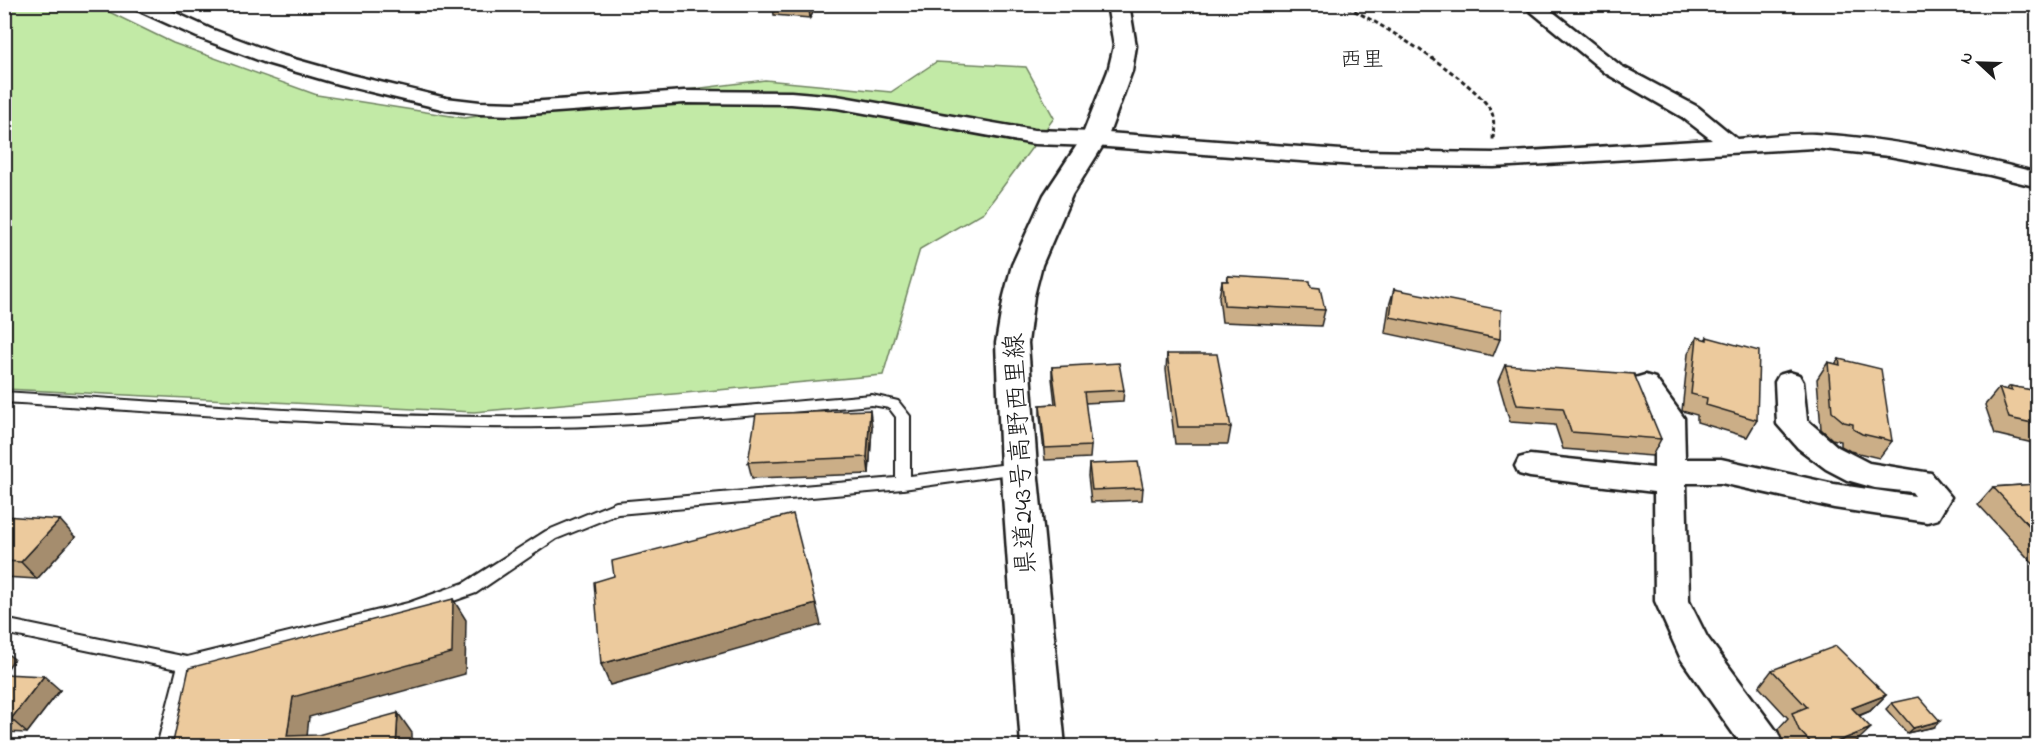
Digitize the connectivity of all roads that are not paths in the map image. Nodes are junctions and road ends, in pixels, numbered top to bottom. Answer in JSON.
{"nodes":[{"id":1,"x":140,"y":4,"type":"edge"},
{"id":2,"x":1118,"y":4,"type":"edge"},
{"id":3,"x":1531,"y":4,"type":"edge"},
{"id":4,"x":1094,"y":139,"type":"junction"},
{"id":5,"x":1732,"y":146,"type":"junction"},
{"id":6,"x":2037,"y":180,"type":"edge"},
{"id":7,"x":1789,"y":382,"type":"dead end"},
{"id":8,"x":1645,"y":385,"type":"dead end"},
{"id":9,"x":4,"y":397,"type":"edge"},
{"id":10,"x":1808,"y":441,"type":"junction"},
{"id":11,"x":1530,"y":466,"type":"dead end"},
{"id":12,"x":1019,"y":468,"type":"junction"},
{"id":13,"x":1670,"y":477,"type":"junction"},
{"id":14,"x":903,"y":483,"type":"junction"},
{"id":15,"x":1807,"y":490,"type":"junction"},
{"id":16,"x":4,"y":626,"type":"edge"},
{"id":17,"x":187,"y":663,"type":"junction"},
{"id":18,"x":166,"y":747,"type":"edge"},
{"id":19,"x":1043,"y":747,"type":"edge"},
{"id":20,"x":1764,"y":747,"type":"edge"}],
"edges":[{"from":1,"to":4,"type":"street"},
{"from":2,"to":4,"type":"main road","name":"県道243号高野西里線"},
{"from":3,"to":5,"type":"street"},
{"from":4,"to":5,"type":"street"},
{"from":4,"to":12,"type":"main road","name":"県道243号高野西里線"},
{"from":5,"to":6,"type":"street"},
{"from":7,"to":10,"type":"street"},
{"from":8,"to":13,"type":"street"},
{"from":9,"to":14,"type":"lane"},
{"from":10,"to":15,"type":"street"},
{"from":10,"to":15,"type":"street"},
{"from":11,"to":13,"type":"street"},
{"from":12,"to":14,"type":"lane"},
{"from":12,"to":19,"type":"main road","name":"県道243号高野西里線"},
{"from":13,"to":15,"type":"street"},
{"from":13,"to":20,"type":"street"},
{"from":14,"to":17,"type":"lane"},
{"from":16,"to":17,"type":"lane"},
{"from":17,"to":18,"type":"lane"}]}
